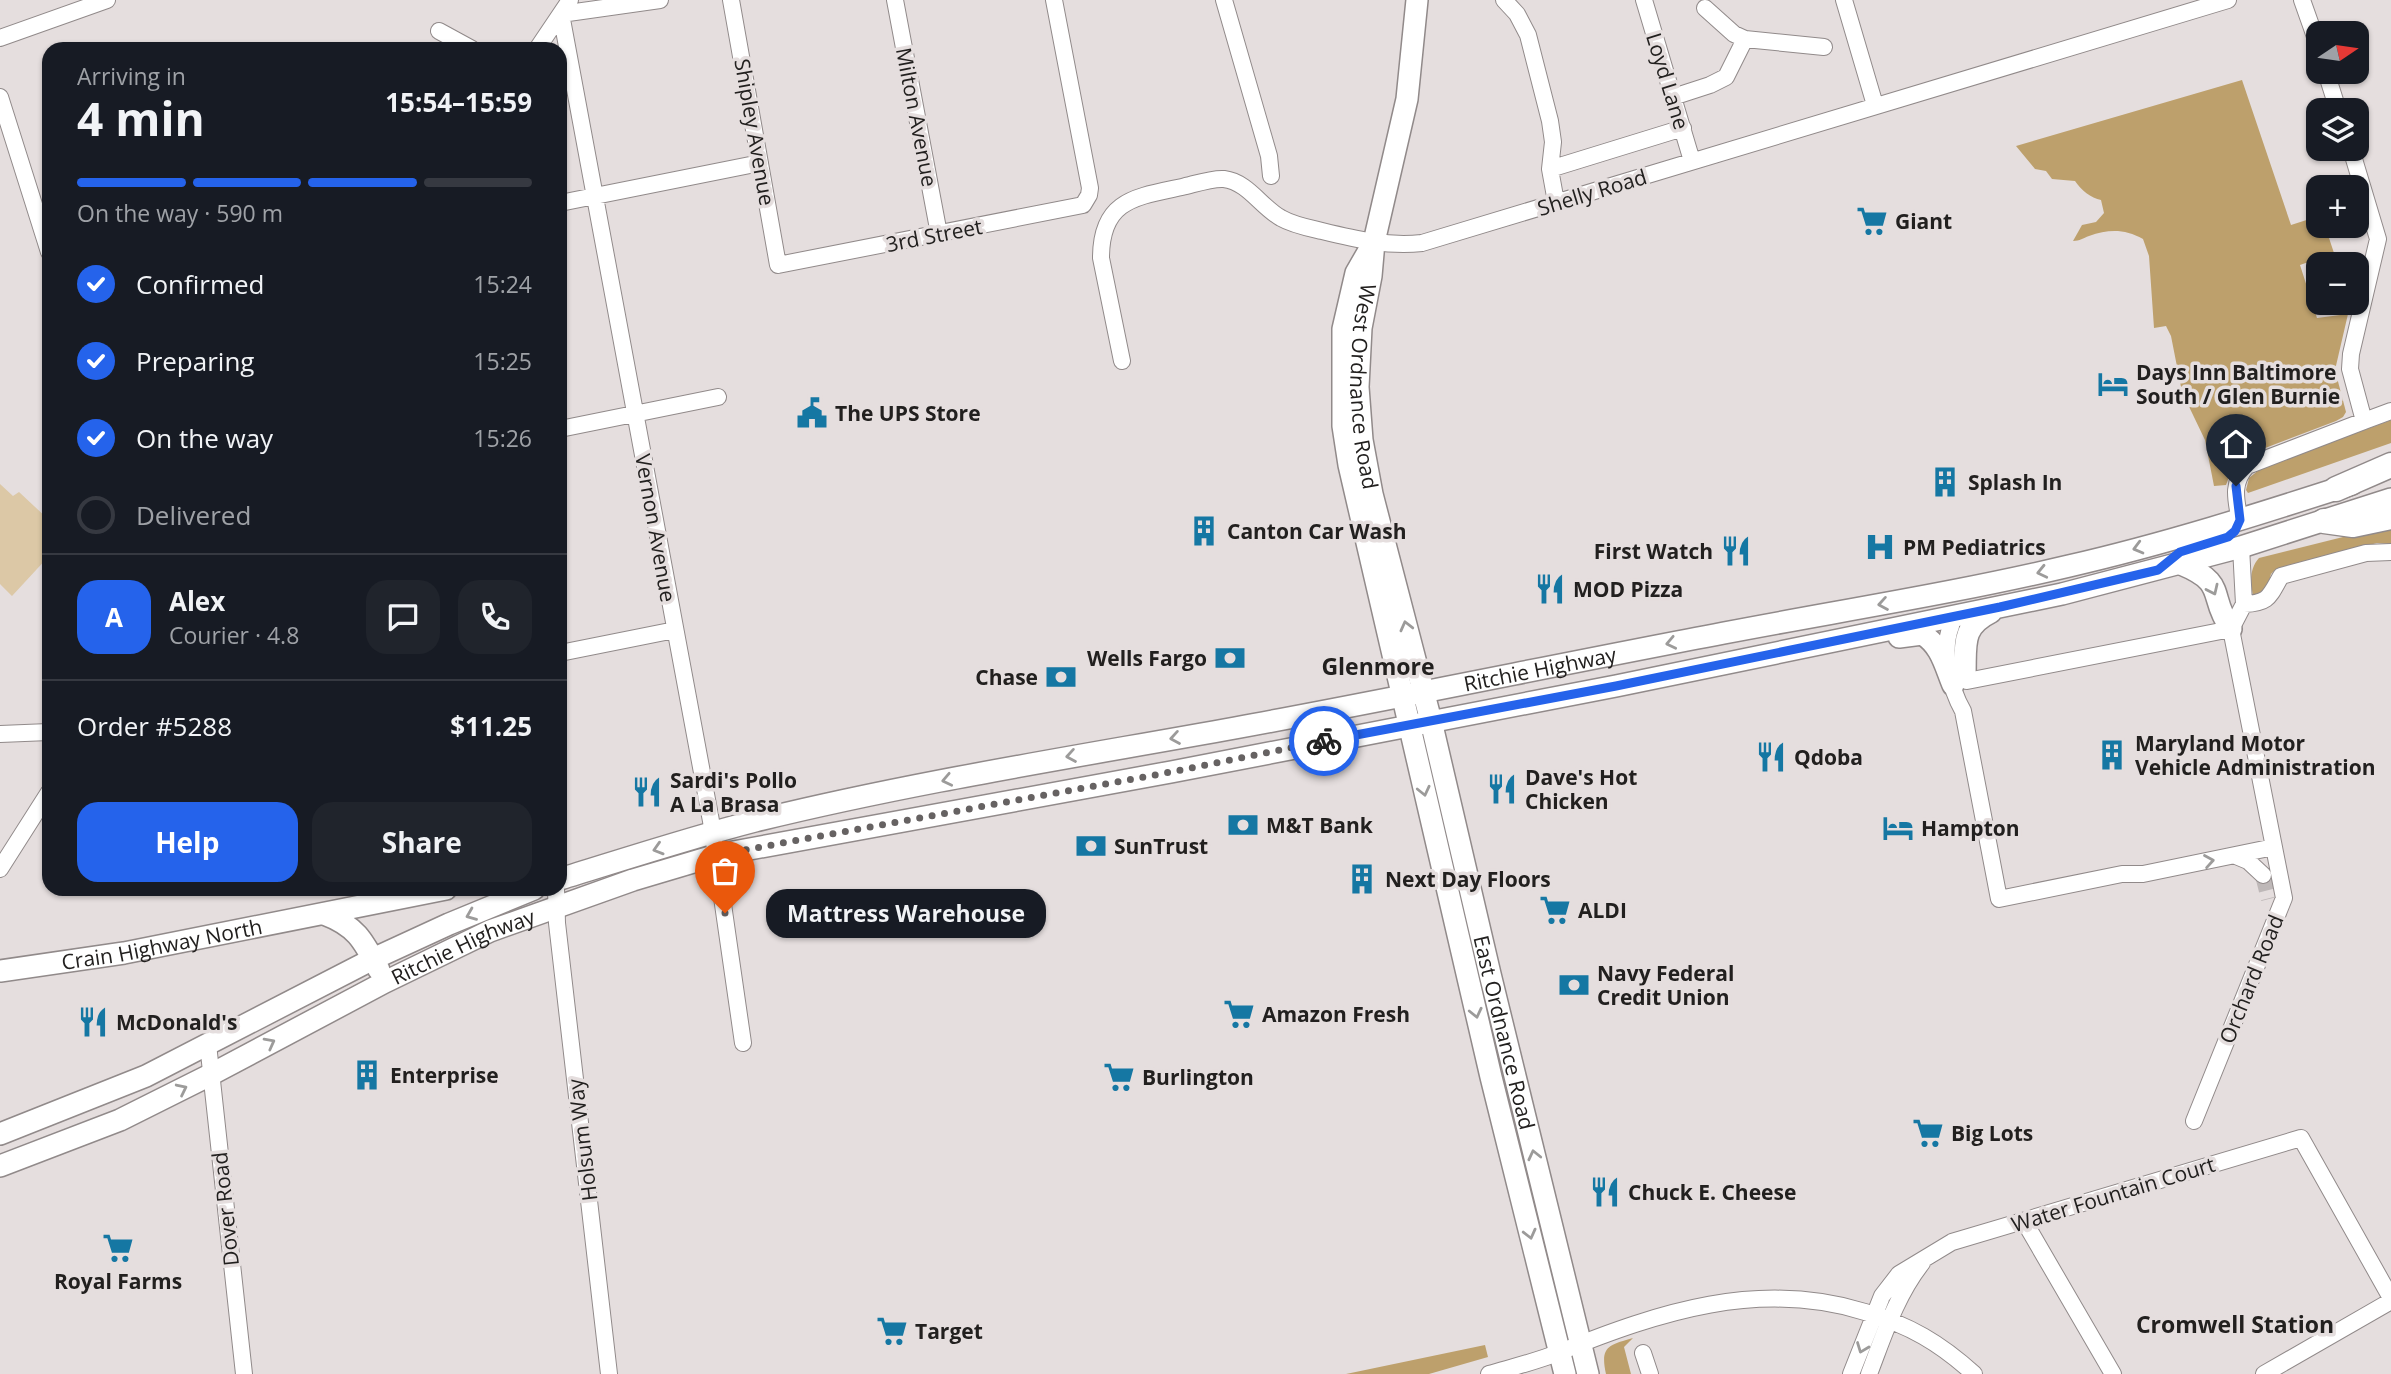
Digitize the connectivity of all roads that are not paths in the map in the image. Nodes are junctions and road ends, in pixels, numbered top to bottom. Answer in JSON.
{"nodes":[{"id":1,"x":660,"y":0,"type":"edge"},
{"id":2,"x":731,"y":0,"type":"edge"},
{"id":3,"x":895,"y":0,"type":"edge"},
{"id":4,"x":1054,"y":0,"type":"edge"},
{"id":5,"x":1224,"y":0,"type":"edge"},
{"id":6,"x":1417,"y":0,"type":"edge"},
{"id":7,"x":1504,"y":0,"type":"edge"},
{"id":8,"x":1644,"y":0,"type":"edge"},
{"id":9,"x":1844,"y":0,"type":"edge"},
{"id":10,"x":2228,"y":0,"type":"edge"},
{"id":11,"x":2302,"y":0,"type":"edge"},
{"id":12,"x":100,"y":1,"type":"edge"},
{"id":13,"x":566,"y":7,"type":"edge"},
{"id":14,"x":1705,"y":8,"type":"dead end"},
{"id":15,"x":2309,"y":21,"type":"edge"},
{"id":16,"x":439,"y":31,"type":"dead end"},
{"id":17,"x":0,"y":38,"type":"edge"},
{"id":18,"x":1745,"y":39,"type":"junction"},
{"id":19,"x":459,"y":42,"type":"edge"},
{"id":20,"x":542,"y":42,"type":"edge"},
{"id":21,"x":1824,"y":47,"type":"dead end"},
{"id":22,"x":0,"y":97,"type":"edge"},
{"id":23,"x":1673,"y":97,"type":"junction"},
{"id":24,"x":1874,"y":105,"type":"junction"},
{"id":25,"x":1683,"y":128,"type":"junction"},
{"id":26,"x":8,"y":146,"type":"edge"},
{"id":27,"x":1692,"y":161,"type":"junction"},
{"id":28,"x":2355,"y":161,"type":"edge"},
{"id":29,"x":760,"y":163,"type":"junction"},
{"id":30,"x":1550,"y":169,"type":"junction"},
{"id":31,"x":1271,"y":176,"type":"dead end"},
{"id":32,"x":595,"y":196,"type":"junction"},
{"id":33,"x":567,"y":202,"type":"edge"},
{"id":34,"x":1556,"y":202,"type":"junction"},
{"id":35,"x":2391,"y":221,"type":"edge"},
{"id":36,"x":2375,"y":226,"type":"junction"},
{"id":37,"x":42,"y":234,"type":"edge"},
{"id":38,"x":939,"y":234,"type":"junction"},
{"id":39,"x":1374,"y":243,"type":"junction"},
{"id":40,"x":778,"y":265,"type":"joint"},
{"id":41,"x":1122,"y":361,"type":"dead end"},
{"id":42,"x":718,"y":397,"type":"dead end"},
{"id":43,"x":2391,"y":411,"type":"edge"},
{"id":44,"x":635,"y":414,"type":"junction"},
{"id":45,"x":2364,"y":421,"type":"junction"},
{"id":46,"x":567,"y":428,"type":"edge"},
{"id":47,"x":2391,"y":465,"type":"edge"},
{"id":48,"x":2391,"y":471,"type":"edge"},
{"id":49,"x":2336,"y":489,"type":"junction"},
{"id":50,"x":2391,"y":499,"type":"edge"},
{"id":51,"x":2391,"y":517,"type":"edge"},
{"id":52,"x":2240,"y":520,"type":"junction"},
{"id":53,"x":2324,"y":521,"type":"junction"},
{"id":54,"x":2241,"y":547,"type":"junction"},
{"id":55,"x":2391,"y":552,"type":"edge"},
{"id":56,"x":2181,"y":564,"type":"junction"},
{"id":57,"x":2158,"y":570,"type":"junction"},
{"id":58,"x":2244,"y":604,"type":"junction"},
{"id":59,"x":2000,"y":607,"type":"junction"},
{"id":60,"x":1794,"y":620,"type":"junction"},
{"id":61,"x":1950,"y":622,"type":"junction"},
{"id":62,"x":2231,"y":629,"type":"junction"},
{"id":63,"x":675,"y":630,"type":"junction"},
{"id":64,"x":1856,"y":636,"type":"junction"},
{"id":65,"x":567,"y":652,"type":"edge"},
{"id":66,"x":1691,"y":670,"type":"junction"},
{"id":67,"x":1961,"y":680,"type":"junction"},
{"id":68,"x":1412,"y":694,"type":"junction"},
{"id":69,"x":1431,"y":721,"type":"junction"},
{"id":70,"x":1409,"y":725,"type":"junction"},
{"id":71,"x":42,"y":732,"type":"edge"},
{"id":72,"x":0,"y":734,"type":"edge"},
{"id":73,"x":42,"y":803,"type":"edge"},
{"id":74,"x":713,"y":833,"type":"junction"},
{"id":75,"x":2274,"y":846,"type":"junction"},
{"id":76,"x":717,"y":855,"type":"junction"},
{"id":77,"x":2236,"y":856,"type":"junction"},
{"id":78,"x":0,"y":869,"type":"edge"},
{"id":79,"x":2263,"y":875,"type":"tunnel mouth"},
{"id":80,"x":567,"y":877,"type":"edge"},
{"id":81,"x":567,"y":895,"type":"edge"},
{"id":82,"x":412,"y":896,"type":"edge"},
{"id":83,"x":517,"y":896,"type":"edge"},
{"id":84,"x":556,"y":898,"type":"edge"},
{"id":85,"x":2269,"y":899,"type":"tunnel mouth"},
{"id":86,"x":324,"y":914,"type":"junction"},
{"id":87,"x":373,"y":959,"type":"junction"},
{"id":88,"x":0,"y":971,"type":"edge"},
{"id":89,"x":2252,"y":976,"type":"junction"},
{"id":90,"x":385,"y":982,"type":"junction"},
{"id":91,"x":743,"y":1043,"type":"dead end"},
{"id":92,"x":208,"y":1044,"type":"junction"},
{"id":93,"x":210,"y":1075,"type":"junction"},
{"id":94,"x":146,"y":1076,"type":"junction"},
{"id":95,"x":59,"y":1112,"type":"junction"},
{"id":96,"x":2194,"y":1121,"type":"dead end"},
{"id":97,"x":0,"y":1134,"type":"edge"},
{"id":98,"x":82,"y":1136,"type":"junction"},
{"id":99,"x":4,"y":1165,"type":"edge"},
{"id":100,"x":2025,"y":1220,"type":"junction"},
{"id":101,"x":2391,"y":1300,"type":"edge"},
{"id":102,"x":1882,"y":1317,"type":"junction"},
{"id":103,"x":1580,"y":1343,"type":"junction"},
{"id":104,"x":1559,"y":1353,"type":"junction"},
{"id":105,"x":1643,"y":1353,"type":"dead end"},
{"id":106,"x":244,"y":1374,"type":"edge"},
{"id":107,"x":609,"y":1374,"type":"edge"},
{"id":108,"x":1489,"y":1374,"type":"edge"},
{"id":109,"x":1564,"y":1374,"type":"edge"},
{"id":110,"x":1588,"y":1374,"type":"edge"},
{"id":111,"x":1650,"y":1374,"type":"edge"},
{"id":112,"x":1851,"y":1374,"type":"edge"},
{"id":113,"x":1869,"y":1374,"type":"edge"},
{"id":114,"x":1974,"y":1374,"type":"edge"},
{"id":115,"x":2113,"y":1374,"type":"edge"},
{"id":116,"x":2264,"y":1374,"type":"edge"}],
"edges":[{"from":1,"to":13,"type":"street"},
{"from":2,"to":29,"type":"street","name":"Shipley Avenue"},
{"from":3,"to":38,"type":"street","name":"Milton Avenue"},
{"from":4,"to":38,"type":"street","name":"3rd Street"},
{"from":5,"to":31,"type":"street"},
{"from":6,"to":39,"type":"main road","name":"West Ordnance Road"},
{"from":7,"to":30,"type":"street"},
{"from":8,"to":23,"type":"street","name":"Loyd Lane"},
{"from":9,"to":24,"type":"street"},
{"from":10,"to":24,"type":"street","name":"Shelly Road"},
{"from":11,"to":15,"type":"street"},
{"from":12,"to":17,"type":"street"},
{"from":13,"to":20,"type":"street"},
{"from":13,"to":32,"type":"street","name":"Vernon Avenue"},
{"from":14,"to":18,"type":"street"},
{"from":16,"to":19,"type":"street"},
{"from":18,"to":21,"type":"street"},
{"from":18,"to":23,"type":"street"},
{"from":22,"to":26,"type":"street"},
{"from":23,"to":25,"type":"street","name":"Loyd Lane"},
{"from":24,"to":27,"type":"street","name":"Shelly Road"},
{"from":25,"to":27,"type":"street","name":"Loyd Lane"},
{"from":25,"to":30,"type":"street"},
{"from":26,"to":37,"type":"street"},
{"from":27,"to":34,"type":"street","name":"Shelly Road"},
{"from":28,"to":36,"type":"street"},
{"from":29,"to":32,"type":"street"},
{"from":29,"to":40,"type":"street","name":"Shipley Avenue"},
{"from":30,"to":34,"type":"street"},
{"from":32,"to":33,"type":"street"},
{"from":32,"to":44,"type":"street","name":"Vernon Avenue"},
{"from":34,"to":39,"type":"street","name":"Shelly Road"},
{"from":35,"to":36,"type":"street"},
{"from":36,"to":45,"type":"street"},
{"from":38,"to":40,"type":"street","name":"3rd Street"},
{"from":39,"to":41,"type":"street","name":"Shelly Road"},
{"from":39,"to":68,"type":"main road","name":"West Ordnance Road"},
{"from":42,"to":44,"type":"street"},
{"from":43,"to":45,"type":"street"},
{"from":44,"to":46,"type":"street"},
{"from":44,"to":63,"type":"street","name":"Vernon Avenue"},
{"from":45,"to":52,"type":"street"},
{"from":47,"to":49,"type":"highway"},
{"from":48,"to":49,"type":"main road","name":"Ritchie Highway"},
{"from":49,"to":52,"type":"main road","name":"Ritchie Highway"},
{"from":49,"to":54,"type":"main road"},
{"from":50,"to":53,"type":"main road","name":"Ritchie Highway"},
{"from":51,"to":53,"type":"highway"},
{"from":52,"to":57,"type":"main road"},
{"from":52,"to":60,"type":"main road","name":"Ritchie Highway","one_way":true},
{"from":53,"to":54,"type":"main road","name":"Ritchie Highway"},
{"from":54,"to":56,"type":"main road","name":"Ritchie Highway"},
{"from":54,"to":58,"type":"street"},
{"from":55,"to":58,"type":"street"},
{"from":56,"to":57,"type":"main road","name":"Ritchie Highway"},
{"from":56,"to":62,"type":"main road","one_way":true},
{"from":57,"to":59,"type":"main road","name":"Ritchie Highway"},
{"from":58,"to":62,"type":"street"},
{"from":59,"to":61,"type":"main road","name":"Ritchie Highway"},
{"from":59,"to":67,"type":"main road"},
{"from":60,"to":66,"type":"main road"},
{"from":60,"to":68,"type":"main road","name":"Ritchie Highway","one_way":true},
{"from":61,"to":64,"type":"main road","name":"Ritchie Highway"},
{"from":61,"to":67,"type":"street"},
{"from":62,"to":67,"type":"street"},
{"from":62,"to":75,"type":"street","name":"Orchard Road"},
{"from":63,"to":65,"type":"street"},
{"from":63,"to":74,"type":"street","name":"Vernon Avenue"},
{"from":64,"to":66,"type":"main road","name":"Ritchie Highway"},
{"from":64,"to":67,"type":"main road"},
{"from":66,"to":69,"type":"main road","name":"Ritchie Highway"},
{"from":67,"to":77,"type":"street","one_way":true},
{"from":68,"to":69,"type":"main road","name":"East Ordnance Road"},
{"from":68,"to":70,"type":"main road","name":"East Ordnance Road"},
{"from":68,"to":74,"type":"main road","name":"Ritchie Highway","one_way":true},
{"from":69,"to":70,"type":"main road","name":"Ritchie Highway"},
{"from":103,"to":69,"type":"main road","name":"East Ordnance Road","one_way":true},
{"from":70,"to":76,"type":"main road","name":"Ritchie Highway"},
{"from":70,"to":104,"type":"main road","name":"East Ordnance Road","one_way":true},
{"from":71,"to":72,"type":"street"},
{"from":73,"to":78,"type":"street"},
{"from":74,"to":76,"type":"street","name":"Vernon Avenue"},
{"from":74,"to":80,"type":"main road","name":"Ritchie Highway","one_way":true},
{"from":75,"to":77,"type":"street"},
{"from":75,"to":89,"type":"street","name":"Orchard Road"},
{"from":76,"to":81,"type":"main road","name":"Ritchie Highway"},
{"from":76,"to":91,"type":"street","name":"Vernon Avenue"},
{"from":77,"to":79,"type":"street"},
{"from":82,"to":86,"type":"main road","name":"Crain Highway North"},
{"from":83,"to":87,"type":"main road","name":"Ritchie Highway","one_way":true},
{"from":84,"to":90,"type":"main road","name":"Ritchie Highway"},
{"from":84,"to":107,"type":"street","name":"Holsum Way"},
{"from":85,"to":89,"type":"street"},
{"from":86,"to":87,"type":"main road"},
{"from":86,"to":88,"type":"main road","name":"Crain Highway North"},
{"from":87,"to":90,"type":"main road"},
{"from":87,"to":92,"type":"main road","name":"Ritchie Highway"},
{"from":89,"to":96,"type":"street","name":"Orchard Road"},
{"from":93,"to":90,"type":"main road","name":"Ritchie Highway","one_way":true},
{"from":92,"to":93,"type":"street","name":"Dover Road"},
{"from":92,"to":94,"type":"main road","name":"Ritchie Highway"},
{"from":98,"to":93,"type":"main road","name":"Ritchie Highway","one_way":true},
{"from":93,"to":106,"type":"street","name":"Dover Road"},
{"from":94,"to":95,"type":"main road","name":"Ritchie Highway"},
{"from":94,"to":98,"type":"main road"},
{"from":95,"to":97,"type":"main road","name":"Ritchie Highway"},
{"from":95,"to":99,"type":"main road"},
{"from":98,"to":99,"type":"main road","name":"Ritchie Highway"},
{"from":100,"to":101,"type":"street","name":"Water Fountain Court"},
{"from":100,"to":102,"type":"street","name":"Water Fountain Court"},
{"from":100,"to":115,"type":"street"},
{"from":101,"to":116,"type":"street"},
{"from":102,"to":103,"type":"street"},
{"from":102,"to":112,"type":"street","name":"Water Fountain Court","one_way":true},
{"from":102,"to":113,"type":"street","name":"Water Fountain Court"},
{"from":102,"to":114,"type":"street"},
{"from":103,"to":104,"type":"street"},
{"from":103,"to":110,"type":"main road","name":"East Ordnance Road"},
{"from":104,"to":108,"type":"street"},
{"from":104,"to":109,"type":"main road","name":"East Ordnance Road"},
{"from":105,"to":111,"type":"street"}]}
